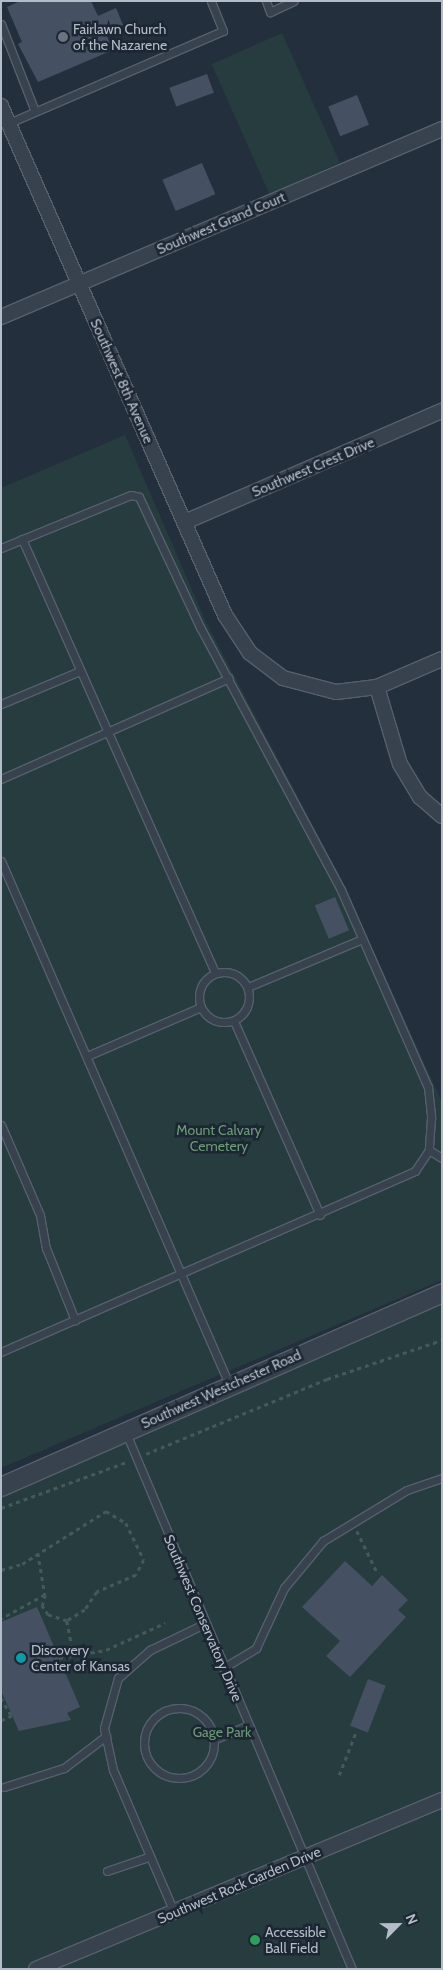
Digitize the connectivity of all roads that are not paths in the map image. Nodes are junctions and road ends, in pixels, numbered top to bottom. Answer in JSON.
{"nodes":[{"id":1,"x":212,"y":1,"type":"edge"},
{"id":2,"x":266,"y":1,"type":"edge"},
{"id":3,"x":294,"y":1,"type":"edge"},
{"id":4,"x":1,"y":24,"type":"edge"},
{"id":5,"x":1,"y":106,"type":"edge"},
{"id":6,"x":36,"y":111,"type":"junction"},
{"id":7,"x":9,"y":123,"type":"junction"},
{"id":8,"x":442,"y":129,"type":"edge"},
{"id":9,"x":79,"y":284,"type":"junction"},
{"id":10,"x":1,"y":317,"type":"edge"},
{"id":11,"x":442,"y":411,"type":"edge"},
{"id":12,"x":185,"y":522,"type":"junction"},
{"id":13,"x":22,"y":539,"type":"junction"},
{"id":14,"x":1,"y":548,"type":"edge"},
{"id":15,"x":442,"y":659,"type":"edge"},
{"id":16,"x":80,"y":671,"type":"junction"},
{"id":17,"x":229,"y":678,"type":"junction"},
{"id":18,"x":377,"y":688,"type":"junction"},
{"id":19,"x":1,"y":704,"type":"edge"},
{"id":20,"x":110,"y":735,"type":"junction"},
{"id":21,"x":1,"y":779,"type":"edge"},
{"id":22,"x":442,"y":816,"type":"edge"},
{"id":23,"x":1,"y":861,"type":"edge"},
{"id":24,"x":360,"y":940,"type":"junction"},
{"id":25,"x":214,"y":974,"type":"junction"},
{"id":26,"x":248,"y":987,"type":"junction"},
{"id":27,"x":201,"y":1007,"type":"junction"},
{"id":28,"x":234,"y":1020,"type":"junction"},
{"id":29,"x":87,"y":1056,"type":"junction"},
{"id":30,"x":1,"y":1126,"type":"edge"},
{"id":31,"x":429,"y":1150,"type":"junction"},
{"id":32,"x":442,"y":1158,"type":"edge"},
{"id":33,"x":320,"y":1214,"type":"junction"},
{"id":34,"x":182,"y":1274,"type":"junction"},
{"id":35,"x":442,"y":1293,"type":"edge"},
{"id":36,"x":75,"y":1320,"type":"junction"},
{"id":37,"x":1,"y":1352,"type":"edge"},
{"id":38,"x":229,"y":1384,"type":"junction"},
{"id":39,"x":126,"y":1432,"type":"junction"},
{"id":40,"x":442,"y":1478,"type":"edge"},
{"id":41,"x":1,"y":1487,"type":"edge"},
{"id":42,"x":204,"y":1624,"type":"junction"},
{"id":43,"x":223,"y":1668,"type":"junction"},
{"id":44,"x":248,"y":1725,"type":"junction"},
{"id":45,"x":106,"y":1736,"type":"junction"},
{"id":46,"x":213,"y":1740,"type":"junction"},
{"id":47,"x":4,"y":1788,"type":"dead end"},
{"id":48,"x":442,"y":1800,"type":"edge"},
{"id":49,"x":148,"y":1857,"type":"junction"},
{"id":50,"x":304,"y":1858,"type":"junction"},
{"id":51,"x":107,"y":1871,"type":"dead end"},
{"id":52,"x":174,"y":1913,"type":"junction"},
{"id":53,"x":36,"y":1969,"type":"edge"},
{"id":54,"x":352,"y":1969,"type":"edge"}],
"edges":[{"from":1,"to":6,"type":"lane"},
{"from":2,"to":3,"type":"lane"},
{"from":4,"to":6,"type":"lane"},
{"from":5,"to":7,"type":"street","name":"Southwest 8th Avenue"},
{"from":6,"to":7,"type":"lane"},
{"from":7,"to":9,"type":"street","name":"Southwest 8th Avenue"},
{"from":8,"to":9,"type":"street","name":"Southwest Grand Court"},
{"from":9,"to":10,"type":"street","name":"Southwest Grand Court"},
{"from":9,"to":12,"type":"street","name":"Southwest 8th Avenue"},
{"from":11,"to":12,"type":"street","name":"Southwest Crest Drive"},
{"from":12,"to":18,"type":"street","name":"Southwest 8th Avenue"},
{"from":13,"to":14,"type":"lane"},
{"from":13,"to":16,"type":"lane"},
{"from":13,"to":17,"type":"lane"},
{"from":15,"to":18,"type":"street","name":"Southwest 8th Avenue"},
{"from":16,"to":19,"type":"lane"},
{"from":16,"to":20,"type":"lane"},
{"from":17,"to":20,"type":"lane"},
{"from":17,"to":24,"type":"lane"},
{"from":18,"to":22,"type":"street"},
{"from":20,"to":21,"type":"lane"},
{"from":20,"to":25,"type":"lane"},
{"from":23,"to":29,"type":"lane"},
{"from":24,"to":26,"type":"lane"},
{"from":24,"to":31,"type":"lane"},
{"from":25,"to":26,"type":"lane"},
{"from":25,"to":27,"type":"lane"},
{"from":26,"to":28,"type":"lane"},
{"from":27,"to":28,"type":"lane"},
{"from":27,"to":29,"type":"lane"},
{"from":28,"to":33,"type":"lane"},
{"from":29,"to":34,"type":"lane"},
{"from":30,"to":36,"type":"lane"},
{"from":31,"to":32,"type":"lane"},
{"from":31,"to":33,"type":"lane"},
{"from":33,"to":34,"type":"lane"},
{"from":34,"to":36,"type":"lane"},
{"from":34,"to":38,"type":"lane"},
{"from":35,"to":38,"type":"street","name":"Southwest Westchester Road"},
{"from":36,"to":37,"type":"lane"},
{"from":38,"to":39,"type":"street","name":"Southwest Westchester Road"},
{"from":39,"to":41,"type":"street","name":"Southwest Westchester Road"},
{"from":39,"to":42,"type":"lane","name":"Southwest Conservatory Drive"},
{"from":40,"to":43,"type":"lane"},
{"from":42,"to":43,"type":"lane","name":"Southwest Conservatory Drive"},
{"from":42,"to":45,"type":"lane"},
{"from":43,"to":44,"type":"lane","name":"Southwest Conservatory Drive"},
{"from":44,"to":46,"type":"lane"},
{"from":44,"to":50,"type":"lane","name":"Southwest Conservatory Drive"},
{"from":45,"to":47,"type":"lane"},
{"from":45,"to":49,"type":"lane"},
{"from":46,"to":46,"type":"lane"},
{"from":48,"to":50,"type":"street","name":"Southwest Rock Garden Drive"},
{"from":49,"to":51,"type":"lane"},
{"from":49,"to":52,"type":"lane"},
{"from":50,"to":52,"type":"street","name":"Southwest Rock Garden Drive"},
{"from":50,"to":54,"type":"lane","name":"Southwest Conservatory Drive"},
{"from":52,"to":53,"type":"street","name":"Southwest Rock Garden Drive"}]}
